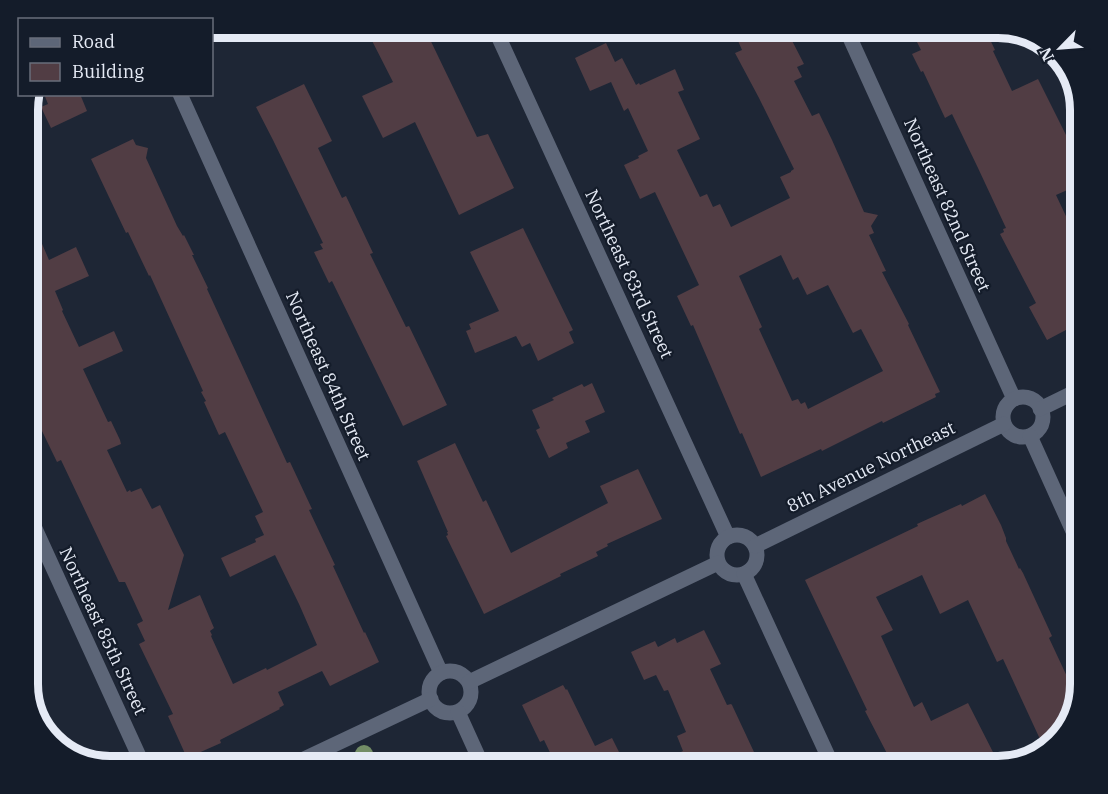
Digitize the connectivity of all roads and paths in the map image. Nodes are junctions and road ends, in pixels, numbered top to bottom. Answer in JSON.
{"nodes":[{"id":1,"x":499,"y":38,"type":"edge"},
{"id":2,"x":850,"y":38,"type":"edge"},
{"id":3,"x":181,"y":96,"type":"edge"},
{"id":4,"x":1070,"y":394,"type":"edge"},
{"id":5,"x":1014,"y":399,"type":"junction"},
{"id":6,"x":1041,"y":408,"type":"junction"},
{"id":7,"x":1004,"y":424,"type":"junction"},
{"id":8,"x":1030,"y":436,"type":"junction"},
{"id":9,"x":1070,"y":525,"type":"edge"},
{"id":10,"x":38,"y":535,"type":"edge"},
{"id":11,"x":728,"y":537,"type":"junction"},
{"id":12,"x":754,"y":546,"type":"junction"},
{"id":13,"x":718,"y":562,"type":"junction"},
{"id":14,"x":744,"y":574,"type":"junction"},
{"id":15,"x":441,"y":673,"type":"junction"},
{"id":16,"x":469,"y":682,"type":"junction"},
{"id":17,"x":431,"y":699,"type":"junction"},
{"id":18,"x":458,"y":711,"type":"junction"},
{"id":19,"x":139,"y":756,"type":"edge"},
{"id":20,"x":309,"y":756,"type":"edge"},
{"id":21,"x":478,"y":756,"type":"edge"},
{"id":22,"x":827,"y":756,"type":"edge"}],
"edges":[{"from":1,"to":11,"type":"street","name":"Northeast 83rd Street"},
{"from":2,"to":5,"type":"street","name":"Northeast 82nd Street"},
{"from":3,"to":15,"type":"street","name":"Northeast 84th Street"},
{"from":4,"to":6,"type":"street"},
{"from":5,"to":6,"type":"street"},
{"from":5,"to":7,"type":"street"},
{"from":6,"to":8,"type":"street"},
{"from":7,"to":8,"type":"street"},
{"from":7,"to":12,"type":"street","name":"8th Avenue Northeast"},
{"from":8,"to":9,"type":"street"},
{"from":10,"to":19,"type":"street","name":"Northeast 85th Street"},
{"from":11,"to":12,"type":"street"},
{"from":11,"to":13,"type":"street"},
{"from":12,"to":14,"type":"street"},
{"from":13,"to":14,"type":"street"},
{"from":13,"to":16,"type":"street"},
{"from":14,"to":22,"type":"street"},
{"from":15,"to":16,"type":"street"},
{"from":15,"to":17,"type":"street"},
{"from":16,"to":18,"type":"street"},
{"from":17,"to":18,"type":"street"},
{"from":17,"to":20,"type":"street"},
{"from":18,"to":21,"type":"street"}]}
